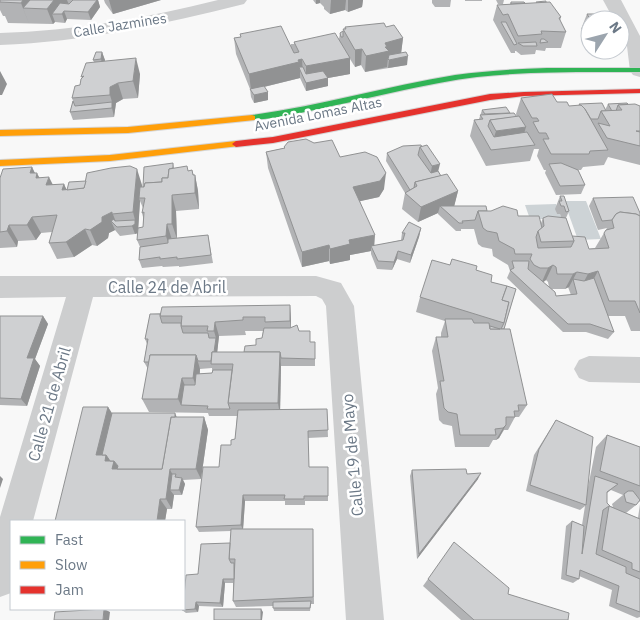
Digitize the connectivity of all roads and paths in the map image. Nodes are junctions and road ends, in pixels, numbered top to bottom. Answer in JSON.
{"nodes":[{"id":1,"x":238,"y":0,"type":"edge"},
{"id":2,"x":612,"y":0,"type":"edge"},
{"id":3,"x":0,"y":39,"type":"edge"},
{"id":4,"x":638,"y":48,"type":"edge"},
{"id":5,"x":640,"y":70,"type":"edge"},
{"id":6,"x":640,"y":91,"type":"edge"},
{"id":7,"x":0,"y":133,"type":"edge"},
{"id":8,"x":0,"y":163,"type":"edge"},
{"id":9,"x":0,"y":287,"type":"edge"},
{"id":10,"x":82,"y":287,"type":"junction"},
{"id":11,"x":332,"y":291,"type":"joint"},
{"id":12,"x":589,"y":369,"type":"dead end"},
{"id":13,"x":640,"y":370,"type":"edge"},
{"id":14,"x":16,"y":520,"type":"edge"},
{"id":15,"x":10,"y":543,"type":"edge"},
{"id":16,"x":0,"y":579,"type":"edge"},
{"id":17,"x":365,"y":620,"type":"edge"}],
"edges":[{"from":1,"to":3,"type":"street","name":"Calle Jazmines"},
{"from":2,"to":4,"type":"street"},
{"from":4,"to":5,"type":"street"},
{"from":5,"to":7,"type":"main road","name":"Avenida Lomas Altas"},
{"from":6,"to":8,"type":"main road","name":"Avenida Lomas Altas"},
{"from":9,"to":10,"type":"street","name":"Calle 24 de Abril"},
{"from":10,"to":11,"type":"street","name":"Calle 24 de Abril"},
{"from":10,"to":14,"type":"street","name":"Calle 21 de Abril"},
{"from":11,"to":17,"type":"street","name":"Calle 19 de Mayo"},
{"from":12,"to":13,"type":"street"},
{"from":15,"to":16,"type":"street"}]}
